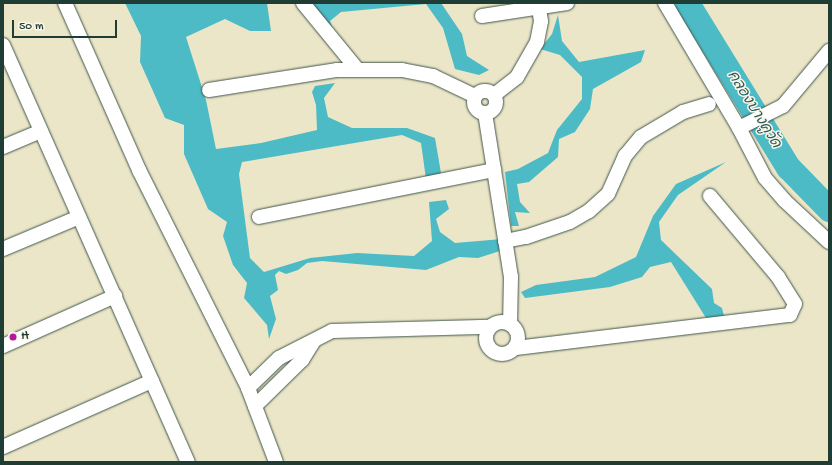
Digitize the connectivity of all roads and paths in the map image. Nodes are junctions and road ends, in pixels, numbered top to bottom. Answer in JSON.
{"nodes":[{"id":1,"x":65,"y":3,"type":"edge"},
{"id":2,"x":303,"y":3,"type":"edge"},
{"id":3,"x":567,"y":3,"type":"edge"},
{"id":4,"x":665,"y":3,"type":"edge"},
{"id":5,"x":538,"y":5,"type":"edge"},
{"id":6,"x":482,"y":16,"type":"dead end"},
{"id":7,"x":4,"y":48,"type":"edge"},
{"id":8,"x":829,"y":51,"type":"edge"},
{"id":9,"x":357,"y":70,"type":"junction"},
{"id":10,"x":209,"y":90,"type":"dead end"},
{"id":11,"x":494,"y":95,"type":"junction"},
{"id":12,"x":475,"y":96,"type":"junction"},
{"id":13,"x":709,"y":104,"type":"dead end"},
{"id":14,"x":484,"y":113,"type":"junction"},
{"id":15,"x":743,"y":126,"type":"junction"},
{"id":16,"x":41,"y":131,"type":"junction"},
{"id":17,"x":3,"y":147,"type":"edge"},
{"id":18,"x":494,"y":170,"type":"junction"},
{"id":19,"x":710,"y":196,"type":"dead end"},
{"id":20,"x":80,"y":217,"type":"junction"},
{"id":21,"x":259,"y":217,"type":"dead end"},
{"id":22,"x":515,"y":240,"type":"junction"},
{"id":23,"x":829,"y":242,"type":"edge"},
{"id":24,"x":3,"y":249,"type":"edge"},
{"id":25,"x":115,"y":296,"type":"junction"},
{"id":26,"x":510,"y":324,"type":"junction"},
{"id":27,"x":490,"y":327,"type":"junction"},
{"id":28,"x":314,"y":341,"type":"junction"},
{"id":29,"x":3,"y":346,"type":"edge"},
{"id":30,"x":516,"y":348,"type":"junction"},
{"id":31,"x":152,"y":381,"type":"junction"},
{"id":32,"x":248,"y":388,"type":"junction"},
{"id":33,"x":255,"y":406,"type":"junction"},
{"id":34,"x":3,"y":447,"type":"edge"},
{"id":35,"x":188,"y":462,"type":"edge"},
{"id":36,"x":276,"y":462,"type":"edge"}],
"edges":[{"from":1,"to":32,"type":"street"},
{"from":2,"to":9,"type":"street"},
{"from":3,"to":5,"type":"street"},
{"from":4,"to":15,"type":"street"},
{"from":5,"to":6,"type":"street"},
{"from":5,"to":11,"type":"street"},
{"from":7,"to":16,"type":"street"},
{"from":8,"to":15,"type":"street"},
{"from":9,"to":10,"type":"street"},
{"from":9,"to":12,"type":"street"},
{"from":11,"to":12,"type":"street"},
{"from":11,"to":14,"type":"street"},
{"from":12,"to":14,"type":"street"},
{"from":13,"to":22,"type":"street"},
{"from":14,"to":18,"type":"street"},
{"from":15,"to":23,"type":"street"},
{"from":16,"to":17,"type":"street"},
{"from":16,"to":20,"type":"street"},
{"from":18,"to":21,"type":"street"},
{"from":18,"to":22,"type":"street"},
{"from":19,"to":30,"type":"street"},
{"from":20,"to":24,"type":"street"},
{"from":20,"to":25,"type":"street"},
{"from":22,"to":26,"type":"street"},
{"from":25,"to":29,"type":"street"},
{"from":25,"to":31,"type":"street"},
{"from":26,"to":27,"type":"street"},
{"from":26,"to":30,"type":"street"},
{"from":27,"to":28,"type":"street"},
{"from":27,"to":30,"type":"street"},
{"from":28,"to":32,"type":"street"},
{"from":28,"to":33,"type":"street"},
{"from":31,"to":34,"type":"street"},
{"from":31,"to":35,"type":"street"},
{"from":32,"to":33,"type":"street"},
{"from":33,"to":36,"type":"street"}]}
